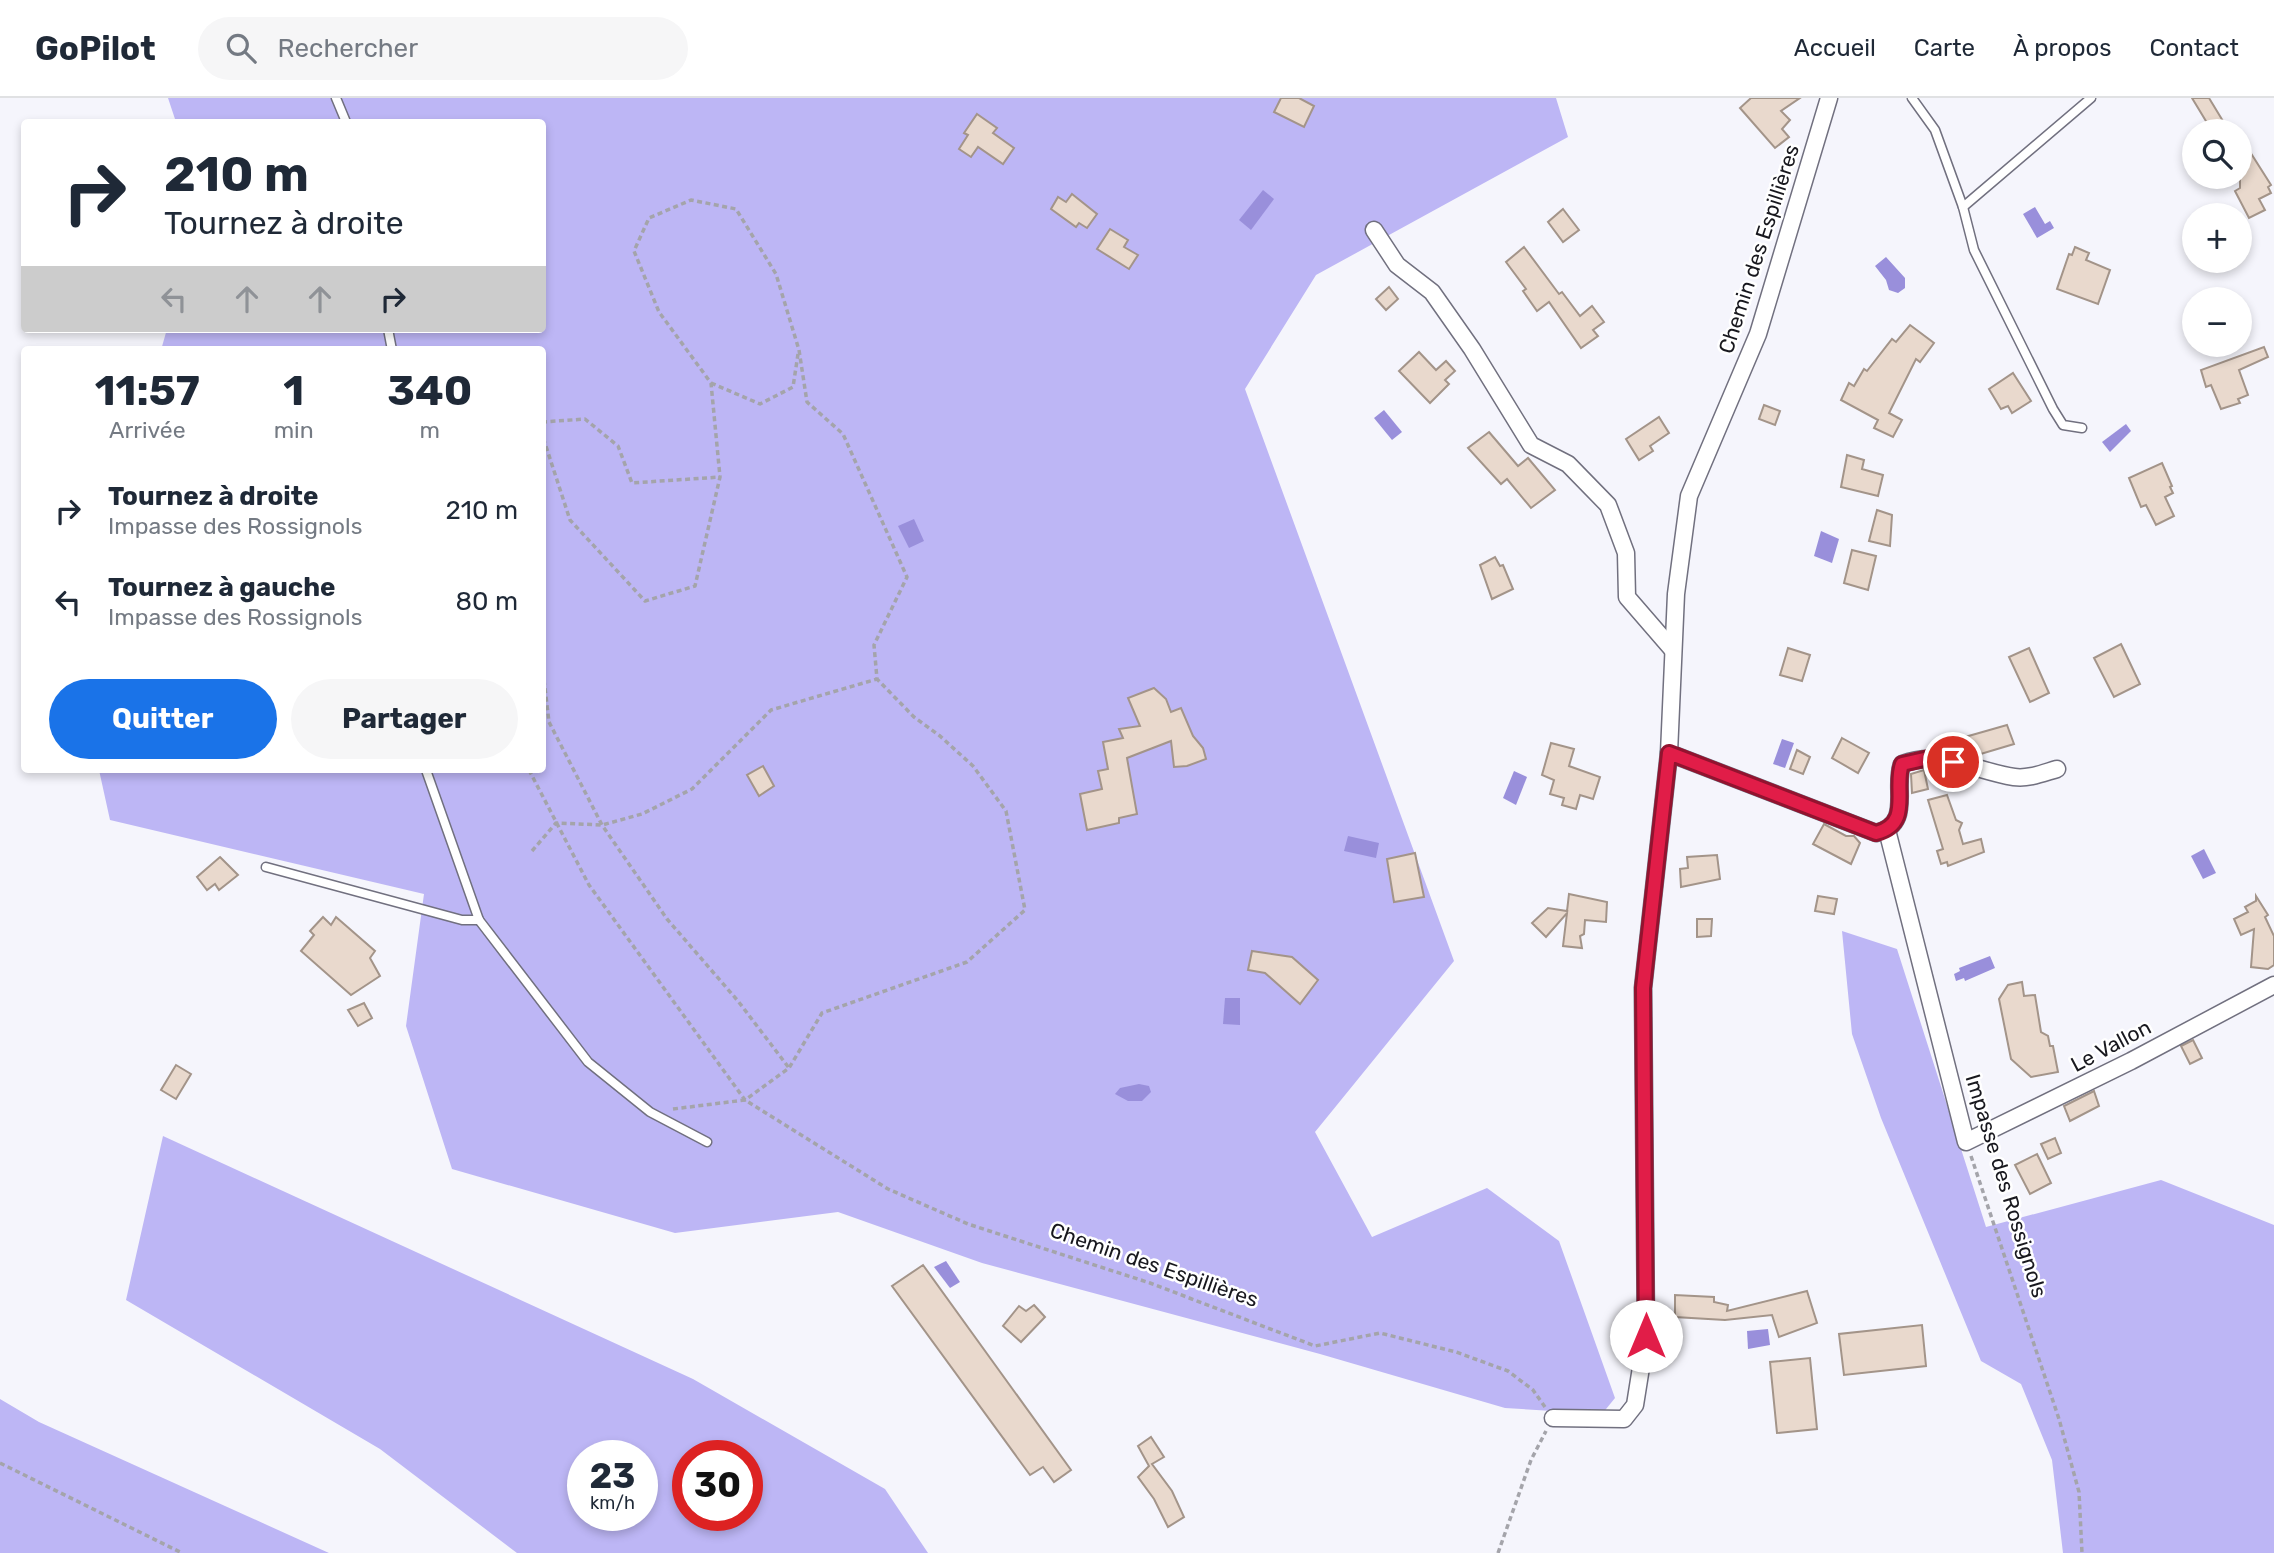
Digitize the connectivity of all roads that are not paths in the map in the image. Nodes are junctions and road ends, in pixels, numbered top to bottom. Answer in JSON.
{"nodes":[{"id":1,"x":336,"y":98,"type":"edge"},
{"id":2,"x":1829,"y":98,"type":"edge"},
{"id":3,"x":1912,"y":98,"type":"edge"},
{"id":4,"x":2091,"y":98,"type":"edge"},
{"id":5,"x":345,"y":119,"type":"edge"},
{"id":6,"x":1963,"y":206,"type":"junction"},
{"id":7,"x":1374,"y":230,"type":"dead end"},
{"id":8,"x":2082,"y":428,"type":"dead end"},
{"id":9,"x":1672,"y":649,"type":"junction"},
{"id":10,"x":1669,"y":753,"type":"junction"},
{"id":11,"x":2057,"y":769,"type":"dead end"},
{"id":12,"x":427,"y":773,"type":"edge"},
{"id":13,"x":1887,"y":830,"type":"junction"},
{"id":14,"x":266,"y":867,"type":"dead end"},
{"id":15,"x":479,"y":920,"type":"junction"},
{"id":16,"x":2274,"y":985,"type":"edge"},
{"id":17,"x":707,"y":1142,"type":"dead end"},
{"id":18,"x":1966,"y":1142,"type":"joint"},
{"id":19,"x":1553,"y":1418,"type":"road end"}],
"edges":[{"from":1,"to":5,"type":"lane"},
{"from":2,"to":9,"type":"street","name":"Chemin des Espillières"},
{"from":3,"to":6,"type":"lane"},
{"from":4,"to":6,"type":"lane"},
{"from":6,"to":8,"type":"lane"},
{"from":7,"to":9,"type":"street"},
{"from":9,"to":10,"type":"street","name":"Chemin des Espillières"},
{"from":10,"to":13,"type":"street"},
{"from":10,"to":19,"type":"street","name":"Chemin des Espillières"},
{"from":11,"to":13,"type":"street"},
{"from":12,"to":15,"type":"lane"},
{"from":13,"to":18,"type":"street","name":"Impasse des Rossignols"},
{"from":14,"to":15,"type":"lane"},
{"from":15,"to":17,"type":"lane"},
{"from":16,"to":18,"type":"street","name":"Le Vallon"}]}
